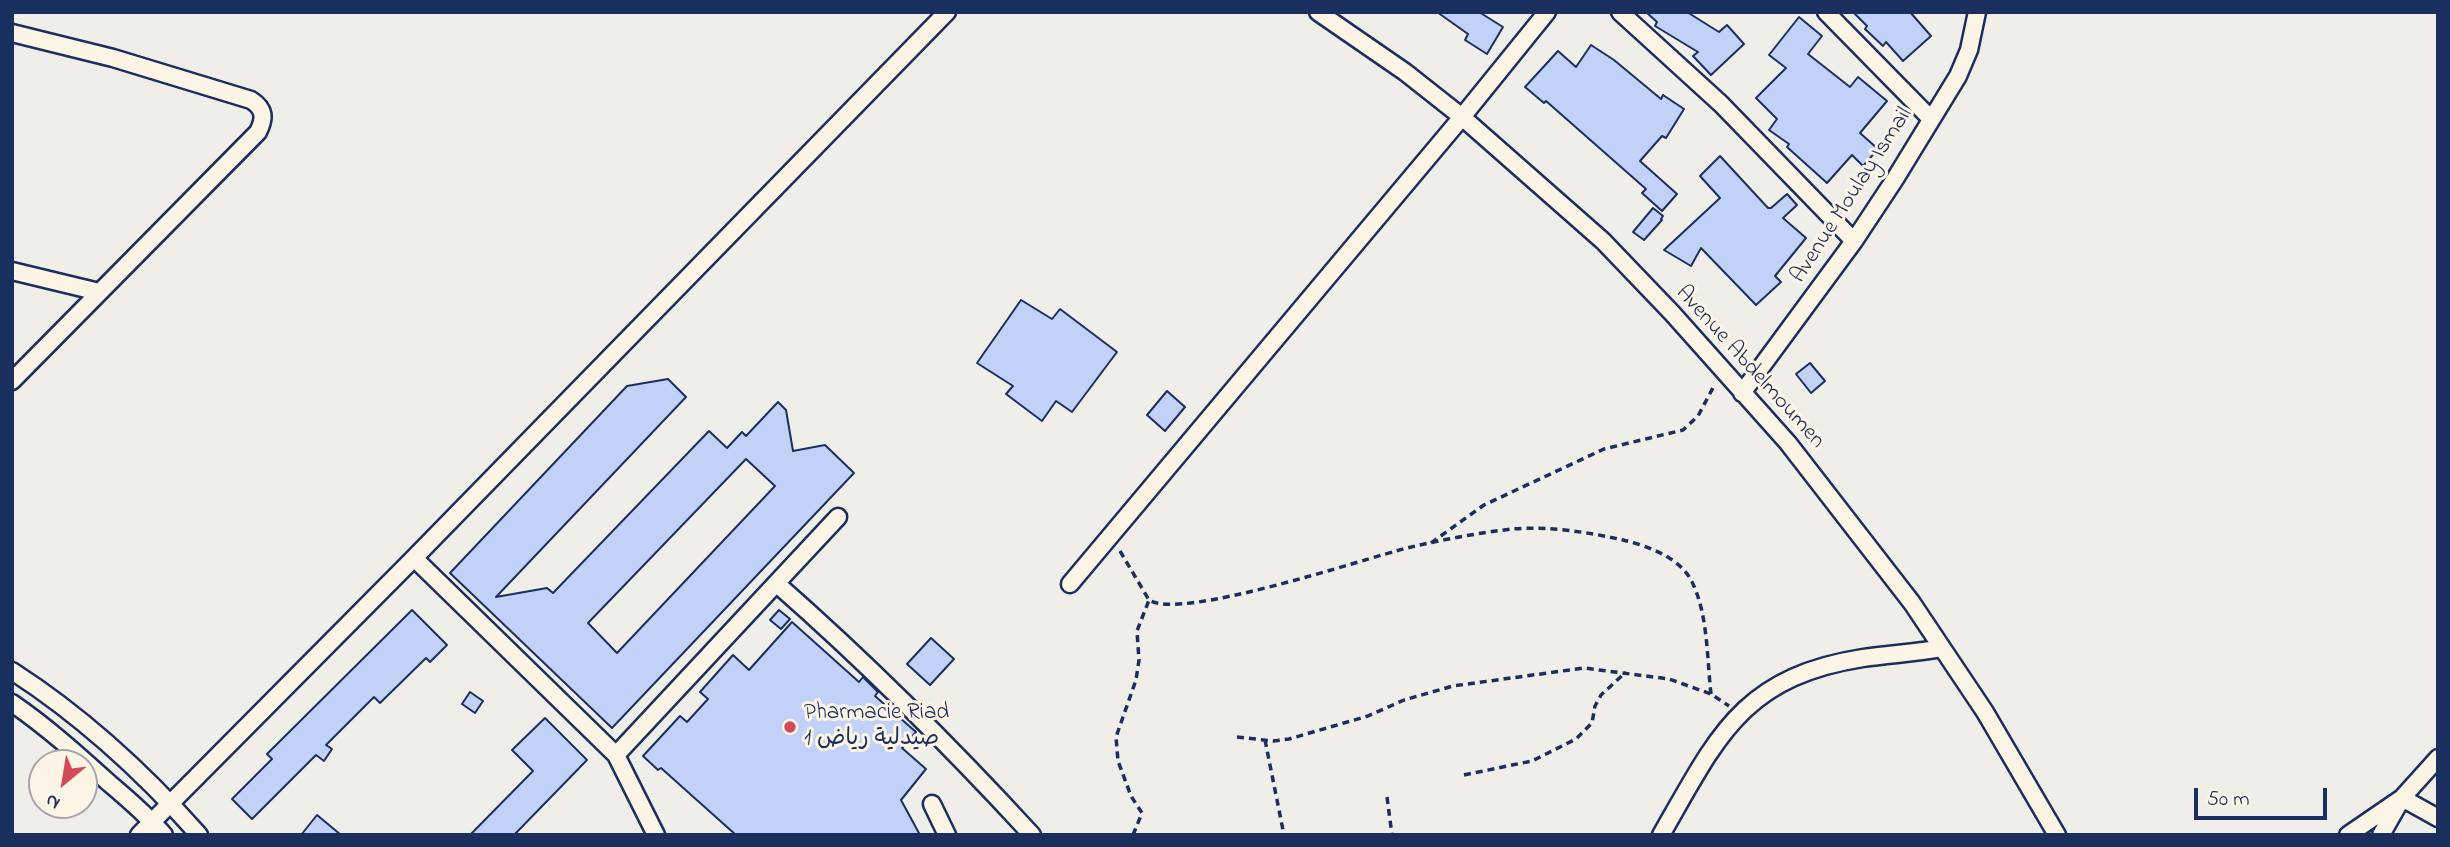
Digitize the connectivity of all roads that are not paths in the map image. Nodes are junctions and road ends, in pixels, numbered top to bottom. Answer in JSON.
{"nodes":[{"id":1,"x":947,"y":12,"type":"edge"},
{"id":2,"x":1318,"y":12,"type":"edge"},
{"id":3,"x":1546,"y":12,"type":"edge"},
{"id":4,"x":1620,"y":12,"type":"edge"},
{"id":5,"x":1826,"y":12,"type":"edge"},
{"id":6,"x":1977,"y":12,"type":"edge"},
{"id":7,"x":12,"y":33,"type":"edge"},
{"id":8,"x":1462,"y":117,"type":"junction"},
{"id":9,"x":1931,"y":119,"type":"junction"},
{"id":10,"x":1854,"y":241,"type":"junction"},
{"id":11,"x":12,"y":271,"type":"edge"},
{"id":12,"x":99,"y":292,"type":"junction"},
{"id":13,"x":12,"y":381,"type":"edge"},
{"id":14,"x":1742,"y":393,"type":"junction"},
{"id":15,"x":838,"y":517,"type":"dead end"},
{"id":16,"x":414,"y":558,"type":"junction"},
{"id":17,"x":777,"y":584,"type":"junction"},
{"id":18,"x":1070,"y":584,"type":"dead end"},
{"id":19,"x":1942,"y":648,"type":"junction"},
{"id":20,"x":12,"y":671,"type":"edge"},
{"id":21,"x":12,"y":704,"type":"edge"},
{"id":22,"x":616,"y":755,"type":"junction"},
{"id":23,"x":2438,"y":758,"type":"edge"},
{"id":24,"x":2402,"y":798,"type":"junction"},
{"id":25,"x":171,"y":804,"type":"junction"},
{"id":26,"x":932,"y":804,"type":"dead end"},
{"id":27,"x":2438,"y":818,"type":"edge"},
{"id":28,"x":152,"y":821,"type":"junction"},
{"id":29,"x":139,"y":835,"type":"edge"},
{"id":30,"x":164,"y":835,"type":"edge"},
{"id":31,"x":199,"y":835,"type":"edge"},
{"id":32,"x":656,"y":835,"type":"edge"},
{"id":33,"x":947,"y":835,"type":"edge"},
{"id":34,"x":1032,"y":835,"type":"edge"},
{"id":35,"x":1661,"y":835,"type":"edge"},
{"id":36,"x":2057,"y":835,"type":"edge"},
{"id":37,"x":2348,"y":835,"type":"edge"},
{"id":38,"x":2381,"y":835,"type":"edge"}],
"edges":[{"from":1,"to":16,"type":"street"},
{"from":2,"to":8,"type":"street","name":"Avenue Abdelmoumen"},
{"from":3,"to":8,"type":"street"},
{"from":4,"to":10,"type":"street"},
{"from":5,"to":9,"type":"street"},
{"from":6,"to":9,"type":"street","name":"Avenue Moulay Ismail"},
{"from":7,"to":12,"type":"street"},
{"from":8,"to":14,"type":"street","name":"Avenue Abdelmoumen"},
{"from":8,"to":18,"type":"street"},
{"from":9,"to":10,"type":"street","name":"Avenue Moulay Ismail"},
{"from":10,"to":14,"type":"street","name":"Avenue Moulay Ismail"},
{"from":11,"to":12,"type":"street"},
{"from":12,"to":13,"type":"street"},
{"from":14,"to":19,"type":"street","name":"Avenue Abdelmoumen"},
{"from":15,"to":17,"type":"street"},
{"from":16,"to":22,"type":"street"},
{"from":16,"to":25,"type":"street"},
{"from":17,"to":22,"type":"street"},
{"from":17,"to":34,"type":"street"},
{"from":19,"to":35,"type":"street"},
{"from":19,"to":36,"type":"street","name":"Avenue Abdelmoumen"},
{"from":20,"to":25,"type":"street"},
{"from":21,"to":28,"type":"street"},
{"from":22,"to":32,"type":"street"},
{"from":23,"to":24,"type":"street"},
{"from":24,"to":27,"type":"street"},
{"from":24,"to":37,"type":"street"},
{"from":24,"to":38,"type":"street"},
{"from":25,"to":28,"type":"street"},
{"from":25,"to":31,"type":"street"},
{"from":26,"to":33,"type":"street"},
{"from":28,"to":29,"type":"street"},
{"from":28,"to":30,"type":"street"}]}
